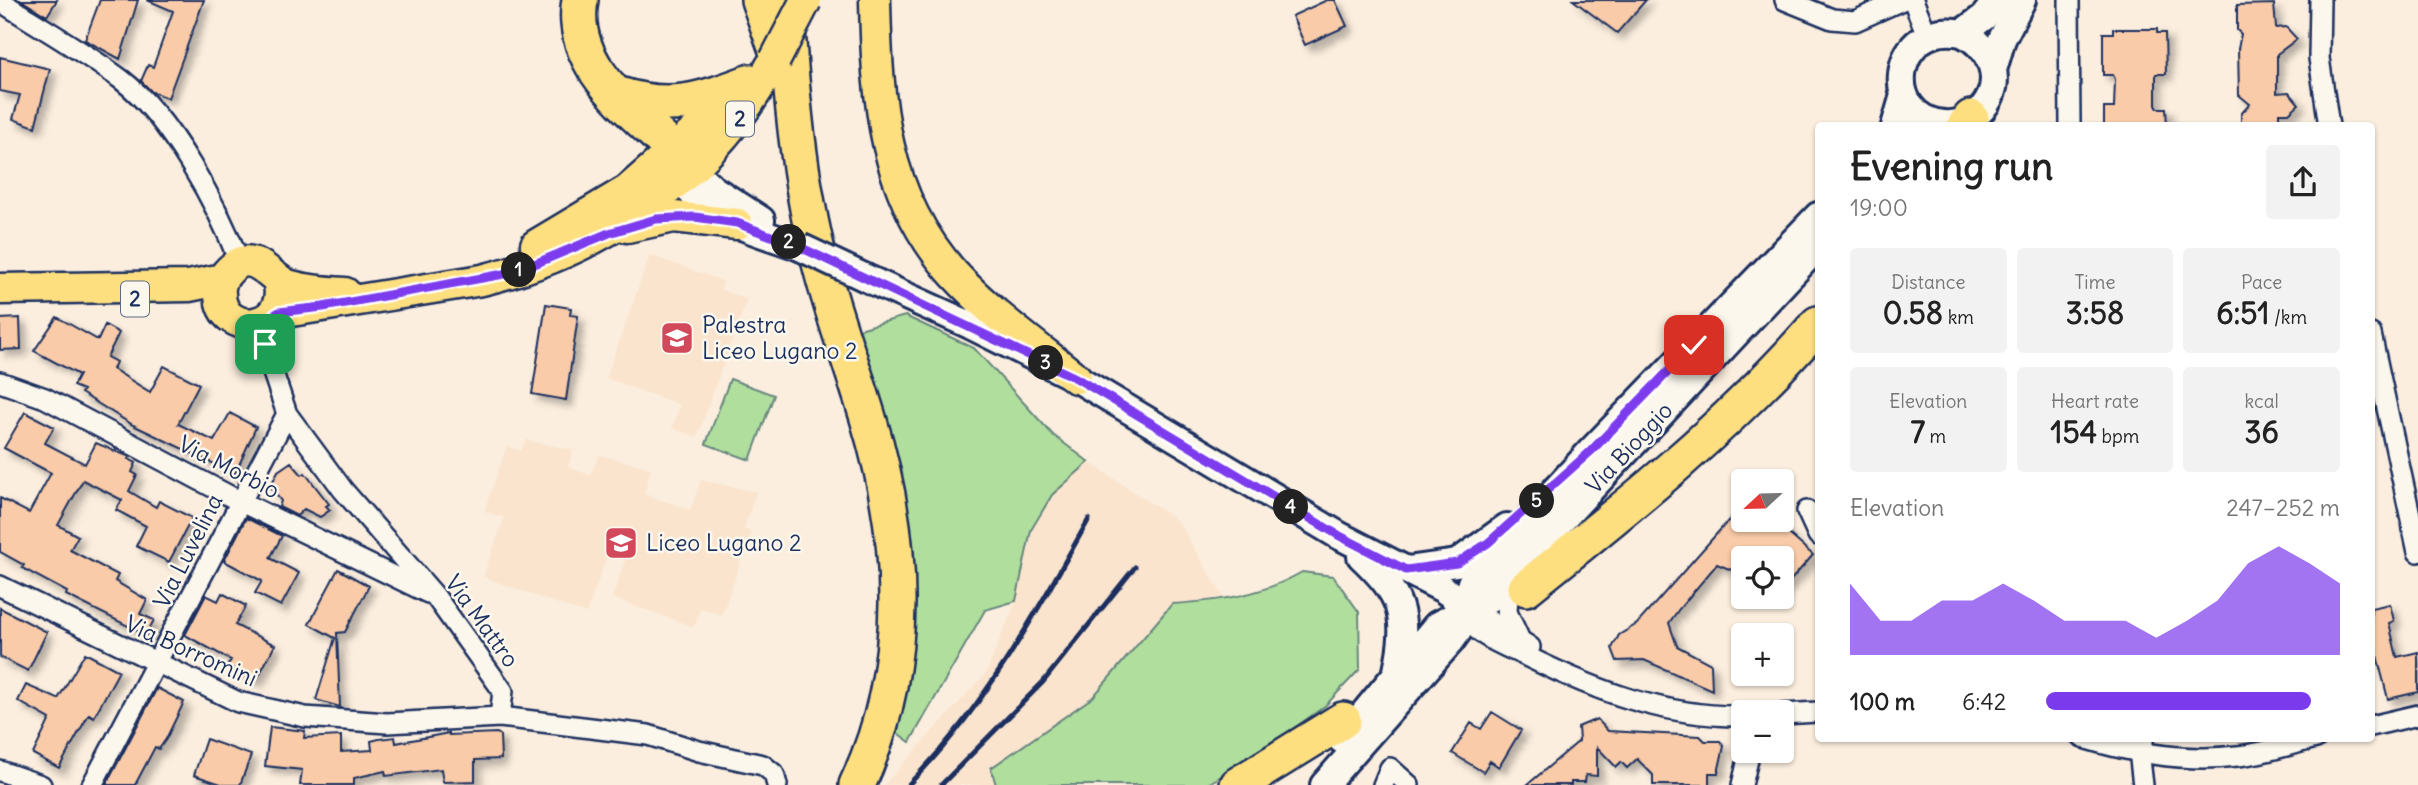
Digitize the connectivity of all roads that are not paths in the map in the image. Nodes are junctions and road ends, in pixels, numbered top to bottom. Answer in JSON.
{"nodes":[{"id":1,"x":580,"y":0,"type":"edge"},
{"id":2,"x":759,"y":0,"type":"edge"},
{"id":3,"x":785,"y":0,"type":"edge"},
{"id":4,"x":806,"y":0,"type":"edge"},
{"id":5,"x":875,"y":0,"type":"edge"},
{"id":6,"x":1785,"y":0,"type":"edge"},
{"id":7,"x":1902,"y":0,"type":"edge"},
{"id":8,"x":1913,"y":0,"type":"edge"},
{"id":9,"x":1997,"y":0,"type":"edge"},
{"id":10,"x":2022,"y":0,"type":"edge"},
{"id":11,"x":2069,"y":0,"type":"edge"},
{"id":12,"x":2320,"y":0,"type":"edge"},
{"id":13,"x":0,"y":1,"type":"edge"},
{"id":14,"x":1962,"y":33,"type":"junction"},
{"id":15,"x":1927,"y":36,"type":"junction"},
{"id":16,"x":1993,"y":70,"type":"junction"},
{"id":17,"x":772,"y":77,"type":"junction"},
{"id":18,"x":617,"y":94,"type":"junction"},
{"id":19,"x":1904,"y":95,"type":"junction"},
{"id":20,"x":1896,"y":122,"type":"edge"},
{"id":21,"x":1945,"y":122,"type":"edge"},
{"id":22,"x":1953,"y":122,"type":"edge"},
{"id":23,"x":2070,"y":122,"type":"edge"},
{"id":24,"x":2328,"y":122,"type":"edge"},
{"id":25,"x":683,"y":166,"type":"junction"},
{"id":26,"x":1815,"y":219,"type":"edge"},
{"id":27,"x":737,"y":223,"type":"junction"},
{"id":28,"x":591,"y":240,"type":"junction"},
{"id":29,"x":800,"y":247,"type":"junction"},
{"id":30,"x":1815,"y":249,"type":"edge"},
{"id":31,"x":231,"y":271,"type":"junction"},
{"id":32,"x":278,"y":280,"type":"junction"},
{"id":33,"x":451,"y":285,"type":"junction"},
{"id":34,"x":47,"y":288,"type":"junction"},
{"id":35,"x":0,"y":289,"type":"edge"},
{"id":36,"x":377,"y":296,"type":"junction"},
{"id":37,"x":252,"y":317,"type":"junction"},
{"id":38,"x":1815,"y":327,"type":"edge"},
{"id":39,"x":2375,"y":353,"type":"edge"},
{"id":40,"x":1076,"y":378,"type":"junction"},
{"id":41,"x":0,"y":382,"type":"edge"},
{"id":42,"x":287,"y":414,"type":"junction"},
{"id":43,"x":1591,"y":451,"type":"junction"},
{"id":44,"x":241,"y":502,"type":"junction"},
{"id":45,"x":1807,"y":512,"type":"dead end"},
{"id":46,"x":1815,"y":529,"type":"edge"},
{"id":47,"x":1338,"y":535,"type":"junction"},
{"id":48,"x":2418,"y":552,"type":"edge"},
{"id":49,"x":1406,"y":570,"type":"junction"},
{"id":50,"x":1517,"y":582,"type":"junction"},
{"id":51,"x":0,"y":586,"type":"edge"},
{"id":52,"x":435,"y":596,"type":"junction"},
{"id":53,"x":1463,"y":612,"type":"junction"},
{"id":54,"x":1522,"y":642,"type":"junction"},
{"id":55,"x":156,"y":665,"type":"junction"},
{"id":56,"x":1397,"y":673,"type":"junction"},
{"id":57,"x":1576,"y":681,"type":"junction"},
{"id":58,"x":1815,"y":712,"type":"edge"},
{"id":59,"x":1794,"y":713,"type":"edge"},
{"id":60,"x":1731,"y":715,"type":"edge"},
{"id":61,"x":2418,"y":715,"type":"edge"},
{"id":62,"x":500,"y":717,"type":"junction"},
{"id":63,"x":1343,"y":720,"type":"dead end"},
{"id":64,"x":2375,"y":725,"type":"edge"},
{"id":65,"x":2117,"y":742,"type":"edge"},
{"id":66,"x":2299,"y":742,"type":"edge"},
{"id":67,"x":2142,"y":745,"type":"edge"},
{"id":68,"x":1747,"y":763,"type":"edge"},
{"id":69,"x":0,"y":771,"type":"edge"},
{"id":70,"x":1386,"y":777,"type":"edge"},
{"id":71,"x":41,"y":785,"type":"edge"},
{"id":72,"x":92,"y":785,"type":"edge"},
{"id":73,"x":777,"y":785,"type":"edge"},
{"id":74,"x":857,"y":785,"type":"edge"},
{"id":75,"x":1238,"y":785,"type":"edge"},
{"id":76,"x":1306,"y":785,"type":"edge"},
{"id":77,"x":1324,"y":785,"type":"edge"},
{"id":78,"x":1409,"y":785,"type":"edge"},
{"id":79,"x":1742,"y":785,"type":"edge"},
{"id":80,"x":2143,"y":785,"type":"edge"}],
"edges":[{"from":1,"to":18,"type":"highway"},
{"from":2,"to":17,"type":"highway"},
{"from":3,"to":17,"type":"highway"},
{"from":4,"to":17,"type":"main road","number":"2","bridge":true},
{"from":5,"to":40,"type":"main road"},
{"from":6,"to":7,"type":"street"},
{"from":8,"to":15,"type":"street"},
{"from":9,"to":14,"type":"main road"},
{"from":10,"to":16,"type":"main road"},
{"from":11,"to":23,"type":"street"},
{"from":12,"to":24,"type":"street"},
{"from":13,"to":31,"type":"street"},
{"from":14,"to":15,"type":"main road"},
{"from":14,"to":16,"type":"main road"},
{"from":15,"to":19,"type":"main road"},
{"from":16,"to":22,"type":"main road"},
{"from":17,"to":18,"type":"highway"},
{"from":17,"to":25,"type":"main road","number":"2"},
{"from":17,"to":74,"type":"highway"},
{"from":18,"to":25,"type":"highway"},
{"from":19,"to":20,"type":"main road"},
{"from":19,"to":21,"type":"main road"},
{"from":25,"to":27,"type":"main road"},
{"from":25,"to":28,"type":"main road","number":"2"},
{"from":25,"to":29,"type":"main road"},
{"from":25,"to":33,"type":"main road","number":"2"},
{"from":26,"to":43,"type":"main road","name":"Via Bioggio"},
{"from":27,"to":28,"type":"main road"},
{"from":27,"to":29,"type":"main road"},
{"from":28,"to":33,"type":"main road","number":"2"},
{"from":29,"to":40,"type":"main road","bridge":true},
{"from":30,"to":50,"type":"main road","name":"Via Bioggio"},
{"from":31,"to":32,"type":"main road"},
{"from":31,"to":34,"type":"main road","number":"2"},
{"from":31,"to":37,"type":"main road"},
{"from":32,"to":36,"type":"main road","number":"2"},
{"from":32,"to":37,"type":"main road"},
{"from":33,"to":36,"type":"main road","number":"2"},
{"from":34,"to":35,"type":"main road","number":"2"},
{"from":34,"to":37,"type":"main road","number":"2"},
{"from":36,"to":37,"type":"main road","number":"2"},
{"from":37,"to":42,"type":"street","name":"Via Mattro"},
{"from":38,"to":50,"type":"highway"},
{"from":39,"to":48,"type":"street"},
{"from":40,"to":47,"type":"main road"},
{"from":41,"to":44,"type":"street","name":"Via Morbio"},
{"from":42,"to":44,"type":"street","name":"Via Luvelina"},
{"from":42,"to":52,"type":"street","name":"Via Mattro"},
{"from":43,"to":49,"type":"main road"},
{"from":43,"to":53,"type":"main road","name":"Via Bioggio"},
{"from":44,"to":52,"type":"street","name":"Via Morbio"},
{"from":44,"to":55,"type":"street","name":"Via Luvelina"},
{"from":45,"to":46,"type":"street"},
{"from":47,"to":49,"type":"main road"},
{"from":47,"to":53,"type":"main road"},
{"from":47,"to":56,"type":"main road"},
{"from":49,"to":53,"type":"main road"},
{"from":50,"to":53,"type":"main road","name":"Via Bioggio"},
{"from":50,"to":54,"type":"street"},
{"from":51,"to":55,"type":"street","name":"Via Borromini"},
{"from":52,"to":62,"type":"street","name":"Via Mattro"},
{"from":53,"to":54,"type":"street"},
{"from":53,"to":56,"type":"main road","name":"Via Bioggio"},
{"from":53,"to":57,"type":"street"},
{"from":53,"to":77,"type":"main road","name":"Via Bioggio"},
{"from":54,"to":57,"type":"street"},
{"from":55,"to":62,"type":"street","name":"Via Borromini"},
{"from":55,"to":72,"type":"street","name":"Via Luvelina"},
{"from":56,"to":76,"type":"main road","name":"Via Bioggio"},
{"from":57,"to":60,"type":"street"},
{"from":58,"to":59,"type":"street"},
{"from":61,"to":64,"type":"street"},
{"from":62,"to":73,"type":"street"},
{"from":63,"to":75,"type":"highway"},
{"from":65,"to":67,"type":"street"},
{"from":66,"to":67,"type":"street"},
{"from":67,"to":80,"type":"street"},
{"from":68,"to":79,"type":"street"},
{"from":69,"to":71,"type":"street"},
{"from":70,"to":78,"type":"street"}]}
